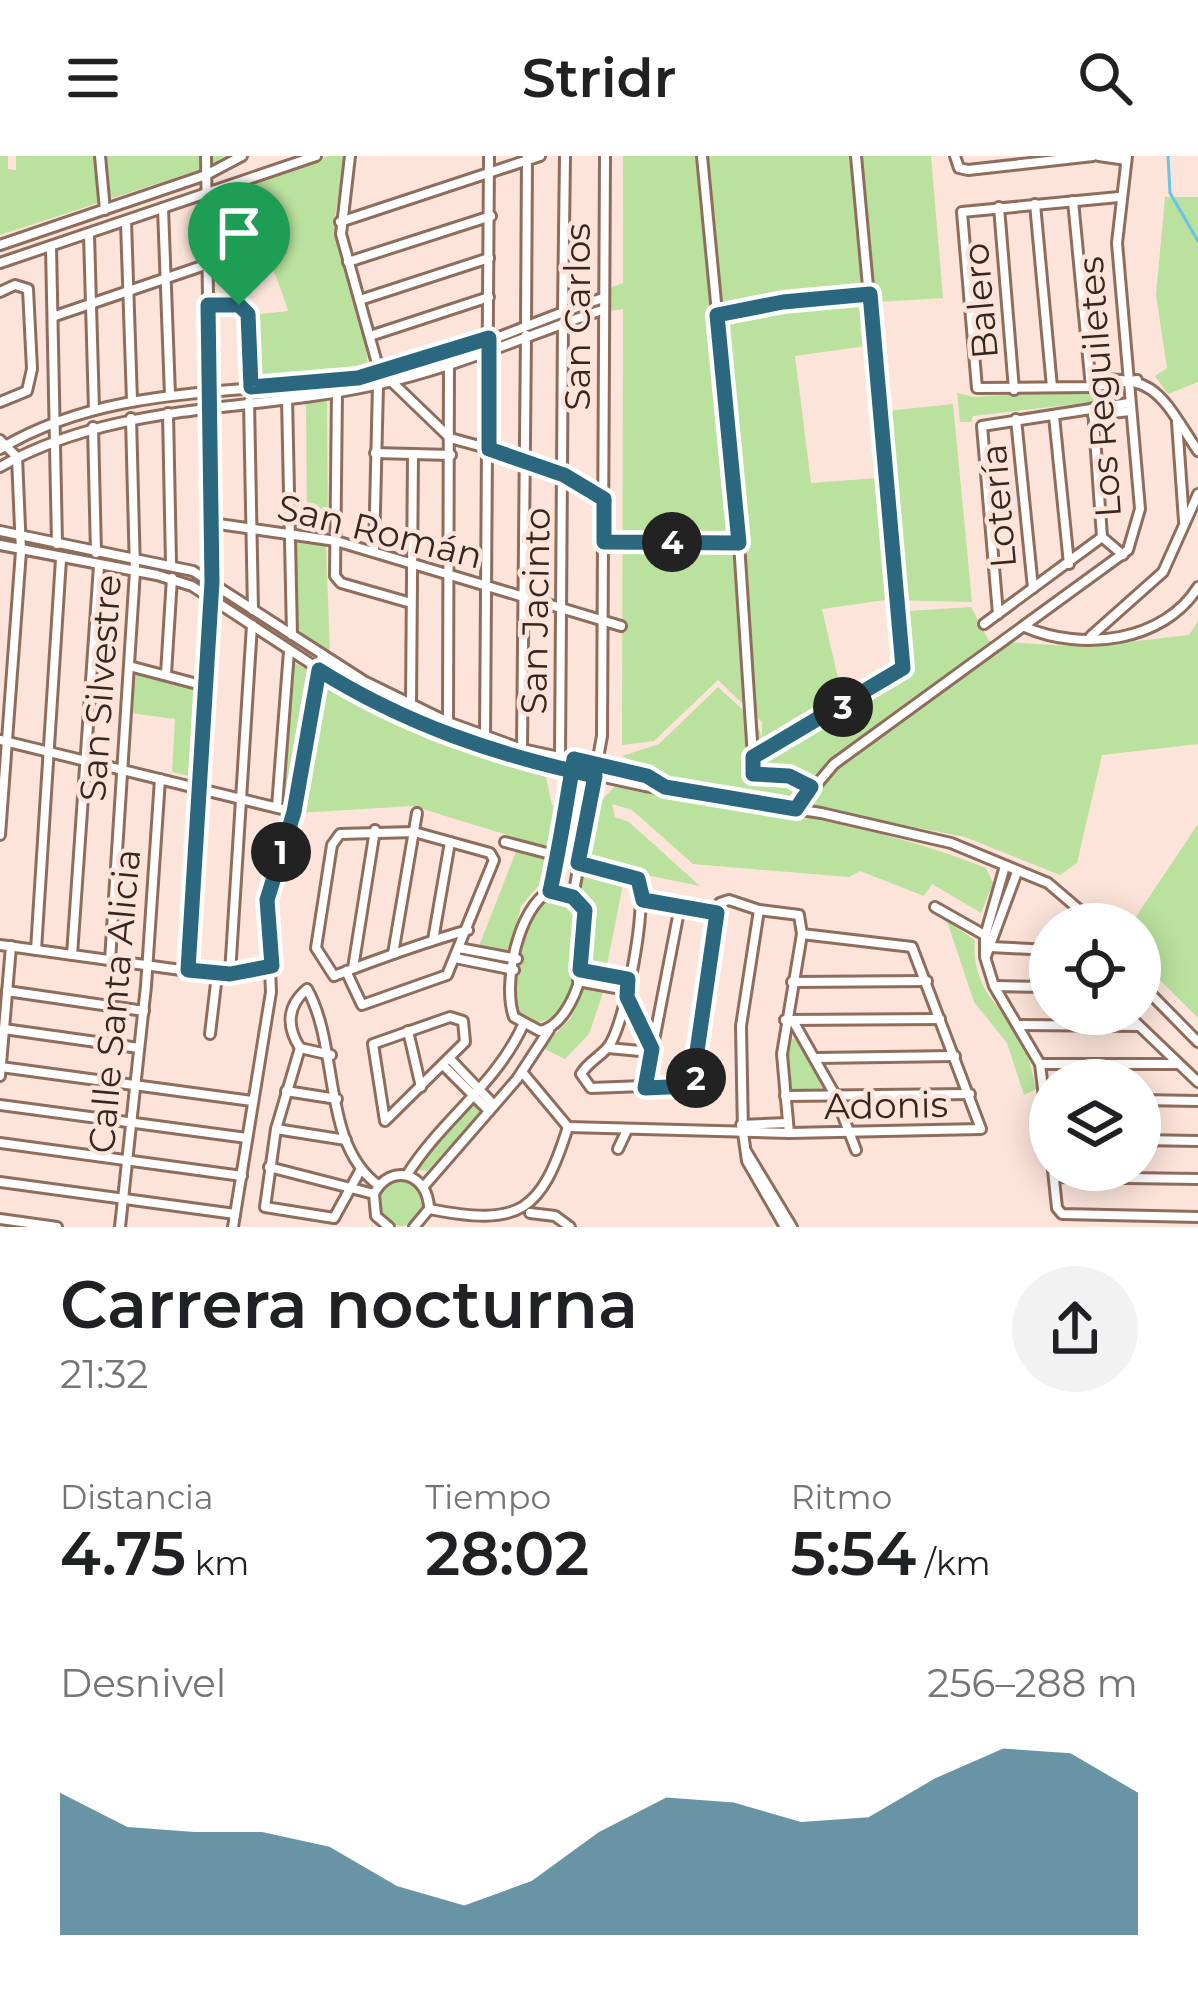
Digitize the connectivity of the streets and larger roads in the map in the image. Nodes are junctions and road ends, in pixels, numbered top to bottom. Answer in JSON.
{"nodes":[{"id":1,"x":100,"y":156,"type":"edge"},
{"id":2,"x":206,"y":156,"type":"edge"},
{"id":3,"x":242,"y":156,"type":"edge"},
{"id":4,"x":287,"y":156,"type":"edge"},
{"id":5,"x":316,"y":156,"type":"edge"},
{"id":6,"x":350,"y":156,"type":"edge"},
{"id":7,"x":489,"y":156,"type":"edge"},
{"id":8,"x":540,"y":156,"type":"edge"},
{"id":9,"x":565,"y":156,"type":"edge"},
{"id":10,"x":605,"y":156,"type":"edge"},
{"id":11,"x":702,"y":156,"type":"edge"},
{"id":12,"x":856,"y":156,"type":"edge"},
{"id":13,"x":955,"y":156,"type":"edge"},
{"id":14,"x":1102,"y":157,"type":"edge"},
{"id":15,"x":527,"y":158,"type":"edge"},
{"id":16,"x":1070,"y":158,"type":"edge"},
{"id":17,"x":1127,"y":158,"type":"edge"},
{"id":18,"x":1031,"y":160,"type":"edge"},
{"id":19,"x":225,"y":162,"type":"junction"},
{"id":20,"x":994,"y":162,"type":"edge"},
{"id":21,"x":280,"y":168,"type":"junction"},
{"id":22,"x":490,"y":173,"type":"junction"},
{"id":23,"x":206,"y":175,"type":"junction"},
{"id":24,"x":247,"y":179,"type":"junction"},
{"id":25,"x":206,"y":193,"type":"junction"},
{"id":26,"x":1119,"y":197,"type":"junction"},
{"id":27,"x":1073,"y":201,"type":"junction"},
{"id":28,"x":1035,"y":204,"type":"junction"},
{"id":29,"x":999,"y":207,"type":"junction"},
{"id":30,"x":163,"y":208,"type":"junction"},
{"id":31,"x":105,"y":211,"type":"junction"},
{"id":32,"x":490,"y":216,"type":"junction"},
{"id":33,"x":126,"y":222,"type":"junction"},
{"id":34,"x":340,"y":222,"type":"junction"},
{"id":35,"x":89,"y":234,"type":"junction"},
{"id":36,"x":0,"y":245,"type":"edge"},
{"id":37,"x":51,"y":246,"type":"junction"},
{"id":38,"x":489,"y":258,"type":"junction"},
{"id":39,"x":0,"y":262,"type":"edge"},
{"id":40,"x":348,"y":262,"type":"junction"},
{"id":41,"x":208,"y":264,"type":"junction"},
{"id":42,"x":166,"y":279,"type":"junction"},
{"id":43,"x":0,"y":292,"type":"edge"},
{"id":44,"x":128,"y":292,"type":"junction"},
{"id":45,"x":870,"y":294,"type":"junction"},
{"id":46,"x":489,"y":297,"type":"junction"},
{"id":47,"x":363,"y":298,"type":"junction"},
{"id":48,"x":603,"y":298,"type":"junction"},
{"id":49,"x":91,"y":305,"type":"junction"},
{"id":50,"x":208,"y":305,"type":"junction"},
{"id":51,"x":602,"y":310,"type":"junction"},
{"id":52,"x":563,"y":311,"type":"junction"},
{"id":53,"x":717,"y":315,"type":"junction"},
{"id":54,"x":55,"y":316,"type":"junction"},
{"id":55,"x":563,"y":323,"type":"junction"},
{"id":56,"x":526,"y":330,"type":"junction"},
{"id":57,"x":373,"y":335,"type":"junction"},
{"id":58,"x":489,"y":343,"type":"junction"},
{"id":59,"x":449,"y":361,"type":"junction"},
{"id":60,"x":379,"y":379,"type":"junction"},
{"id":61,"x":1131,"y":380,"type":"junction"},
{"id":62,"x":391,"y":381,"type":"junction"},
{"id":63,"x":1089,"y":384,"type":"junction"},
{"id":64,"x":251,"y":387,"type":"junction"},
{"id":65,"x":1052,"y":387,"type":"junction"},
{"id":66,"x":211,"y":390,"type":"junction"},
{"id":67,"x":1014,"y":390,"type":"junction"},
{"id":68,"x":337,"y":391,"type":"junction"},
{"id":69,"x":170,"y":395,"type":"junction"},
{"id":70,"x":287,"y":397,"type":"junction"},
{"id":71,"x":132,"y":401,"type":"junction"},
{"id":72,"x":0,"y":402,"type":"edge"},
{"id":73,"x":250,"y":402,"type":"junction"},
{"id":74,"x":1130,"y":407,"type":"junction"},
{"id":75,"x":211,"y":408,"type":"junction"},
{"id":76,"x":94,"y":410,"type":"junction"},
{"id":77,"x":168,"y":412,"type":"junction"},
{"id":78,"x":1091,"y":412,"type":"junction"},
{"id":79,"x":1054,"y":416,"type":"junction"},
{"id":80,"x":130,"y":418,"type":"junction"},
{"id":81,"x":1016,"y":419,"type":"junction"},
{"id":82,"x":1177,"y":420,"type":"junction"},
{"id":83,"x":56,"y":422,"type":"junction"},
{"id":84,"x":93,"y":427,"type":"junction"},
{"id":85,"x":450,"y":438,"type":"junction"},
{"id":86,"x":57,"y":439,"type":"junction"},
{"id":87,"x":2,"y":444,"type":"edge"},
{"id":88,"x":1197,"y":447,"type":"edge"},
{"id":89,"x":489,"y":449,"type":"junction"},
{"id":90,"x":375,"y":453,"type":"junction"},
{"id":91,"x":413,"y":454,"type":"junction"},
{"id":92,"x":451,"y":455,"type":"junction"},
{"id":93,"x":17,"y":457,"type":"junction"},
{"id":94,"x":527,"y":459,"type":"junction"},
{"id":95,"x":0,"y":467,"type":"edge"},
{"id":96,"x":564,"y":475,"type":"junction"},
{"id":97,"x":1198,"y":494,"type":"edge"},
{"id":98,"x":604,"y":499,"type":"junction"},
{"id":99,"x":1184,"y":523,"type":"junction"},
{"id":100,"x":212,"y":524,"type":"junction"},
{"id":101,"x":254,"y":527,"type":"junction"},
{"id":102,"x":0,"y":531,"type":"edge"},
{"id":103,"x":291,"y":532,"type":"junction"},
{"id":104,"x":21,"y":535,"type":"junction"},
{"id":105,"x":1102,"y":537,"type":"junction"},
{"id":106,"x":336,"y":541,"type":"junction"},
{"id":107,"x":604,"y":542,"type":"junction"},
{"id":108,"x":739,"y":543,"type":"junction"},
{"id":109,"x":0,"y":545,"type":"edge"},
{"id":110,"x":57,"y":545,"type":"junction"},
{"id":111,"x":21,"y":550,"type":"junction"},
{"id":112,"x":374,"y":552,"type":"junction"},
{"id":113,"x":96,"y":553,"type":"junction"},
{"id":114,"x":1123,"y":555,"type":"junction"},
{"id":115,"x":136,"y":558,"type":"junction"},
{"id":116,"x":61,"y":559,"type":"junction"},
{"id":117,"x":171,"y":563,"type":"junction"},
{"id":118,"x":412,"y":563,"type":"junction"},
{"id":119,"x":1069,"y":564,"type":"junction"},
{"id":120,"x":99,"y":566,"type":"junction"},
{"id":121,"x":135,"y":572,"type":"junction"},
{"id":122,"x":450,"y":574,"type":"junction"},
{"id":123,"x":172,"y":578,"type":"junction"},
{"id":124,"x":212,"y":582,"type":"junction"},
{"id":125,"x":488,"y":586,"type":"junction"},
{"id":126,"x":1198,"y":587,"type":"edge"},
{"id":127,"x":1033,"y":588,"type":"junction"},
{"id":128,"x":525,"y":596,"type":"junction"},
{"id":129,"x":212,"y":598,"type":"junction"},
{"id":130,"x":411,"y":603,"type":"junction"},
{"id":131,"x":563,"y":608,"type":"junction"},
{"id":132,"x":253,"y":610,"type":"junction"},
{"id":133,"x":998,"y":614,"type":"junction"},
{"id":134,"x":602,"y":621,"type":"junction"},
{"id":135,"x":984,"y":624,"type":"dead end"},
{"id":136,"x":252,"y":625,"type":"junction"},
{"id":137,"x":621,"y":626,"type":"dead end"},
{"id":138,"x":1025,"y":627,"type":"junction"},
{"id":139,"x":292,"y":636,"type":"junction"},
{"id":140,"x":1091,"y":637,"type":"junction"},
{"id":141,"x":289,"y":650,"type":"junction"},
{"id":142,"x":322,"y":656,"type":"junction"},
{"id":143,"x":129,"y":666,"type":"junction"},
{"id":144,"x":319,"y":670,"type":"junction"},
{"id":145,"x":166,"y":674,"type":"junction"},
{"id":146,"x":205,"y":686,"type":"junction"},
{"id":147,"x":411,"y":706,"type":"junction"},
{"id":148,"x":448,"y":722,"type":"junction"},
{"id":149,"x":485,"y":737,"type":"junction"},
{"id":150,"x":4,"y":741,"type":"edge"},
{"id":151,"x":523,"y":749,"type":"junction"},
{"id":152,"x":47,"y":751,"type":"junction"},
{"id":153,"x":560,"y":756,"type":"junction"},
{"id":154,"x":753,"y":757,"type":"junction"},
{"id":155,"x":574,"y":759,"type":"junction"},
{"id":156,"x":85,"y":760,"type":"junction"},
{"id":157,"x":598,"y":765,"type":"junction"},
{"id":158,"x":122,"y":770,"type":"junction"},
{"id":159,"x":572,"y":771,"type":"junction"},
{"id":160,"x":595,"y":776,"type":"junction"},
{"id":161,"x":160,"y":779,"type":"junction"},
{"id":162,"x":665,"y":787,"type":"junction"},
{"id":163,"x":811,"y":787,"type":"junction"},
{"id":164,"x":199,"y":789,"type":"junction"},
{"id":165,"x":239,"y":798,"type":"junction"},
{"id":166,"x":277,"y":807,"type":"junction"},
{"id":167,"x":796,"y":809,"type":"junction"},
{"id":168,"x":294,"y":812,"type":"junction"},
{"id":169,"x":417,"y":813,"type":"dead end"},
{"id":170,"x":376,"y":830,"type":"junction"},
{"id":171,"x":414,"y":832,"type":"junction"},
{"id":172,"x":0,"y":835,"type":"edge"},
{"id":173,"x":450,"y":842,"type":"junction"},
{"id":174,"x":506,"y":842,"type":"dead end"},
{"id":175,"x":557,"y":856,"type":"junction"},
{"id":176,"x":578,"y":863,"type":"junction"},
{"id":177,"x":1005,"y":866,"type":"junction"},
{"id":178,"x":1017,"y":872,"type":"junction"},
{"id":179,"x":550,"y":891,"type":"junction"},
{"id":180,"x":573,"y":897,"type":"junction"},
{"id":181,"x":643,"y":900,"type":"junction"},
{"id":182,"x":1074,"y":903,"type":"edge"},
{"id":183,"x":680,"y":906,"type":"junction"},
{"id":184,"x":935,"y":907,"type":"dead end"},
{"id":185,"x":760,"y":912,"type":"junction"},
{"id":186,"x":717,"y":913,"type":"junction"},
{"id":187,"x":468,"y":930,"type":"junction"},
{"id":188,"x":802,"y":934,"type":"junction"},
{"id":189,"x":433,"y":940,"type":"junction"},
{"id":190,"x":989,"y":942,"type":"junction"},
{"id":191,"x":5,"y":946,"type":"edge"},
{"id":192,"x":1029,"y":947,"type":"edge"},
{"id":193,"x":460,"y":948,"type":"junction"},
{"id":194,"x":36,"y":950,"type":"junction"},
{"id":195,"x":393,"y":954,"type":"junction"},
{"id":196,"x":72,"y":955,"type":"junction"},
{"id":197,"x":455,"y":958,"type":"junction"},
{"id":198,"x":110,"y":961,"type":"junction"},
{"id":199,"x":148,"y":964,"type":"junction"},
{"id":200,"x":516,"y":964,"type":"junction"},
{"id":201,"x":272,"y":966,"type":"junction"},
{"id":202,"x":188,"y":970,"type":"junction"},
{"id":203,"x":350,"y":970,"type":"junction"},
{"id":204,"x":217,"y":974,"type":"junction"},
{"id":205,"x":230,"y":974,"type":"junction"},
{"id":206,"x":579,"y":976,"type":"junction"},
{"id":207,"x":628,"y":979,"type":"junction"},
{"id":208,"x":927,"y":981,"type":"junction"},
{"id":209,"x":792,"y":982,"type":"junction"},
{"id":210,"x":994,"y":986,"type":"junction"},
{"id":211,"x":1029,"y":987,"type":"edge"},
{"id":212,"x":627,"y":993,"type":"junction"},
{"id":213,"x":4,"y":996,"type":"edge"},
{"id":214,"x":1161,"y":1004,"type":"edge"},
{"id":215,"x":144,"y":1011,"type":"junction"},
{"id":216,"x":940,"y":1019,"type":"junction"},
{"id":217,"x":789,"y":1020,"type":"junction"},
{"id":218,"x":523,"y":1025,"type":"junction"},
{"id":219,"x":1020,"y":1025,"type":"junction"},
{"id":220,"x":1029,"y":1025,"type":"edge"},
{"id":221,"x":642,"y":1027,"type":"junction"},
{"id":222,"x":656,"y":1028,"type":"junction"},
{"id":223,"x":549,"y":1030,"type":"junction"},
{"id":224,"x":408,"y":1031,"type":"junction"},
{"id":225,"x":2,"y":1034,"type":"edge"},
{"id":226,"x":210,"y":1034,"type":"dead end"},
{"id":227,"x":1147,"y":1035,"type":"edge"},
{"id":228,"x":1198,"y":1042,"type":"edge"},
{"id":229,"x":140,"y":1048,"type":"junction"},
{"id":230,"x":300,"y":1048,"type":"junction"},
{"id":231,"x":608,"y":1048,"type":"junction"},
{"id":232,"x":651,"y":1051,"type":"junction"},
{"id":233,"x":331,"y":1055,"type":"junction"},
{"id":234,"x":955,"y":1056,"type":"junction"},
{"id":235,"x":816,"y":1058,"type":"junction"},
{"id":236,"x":1037,"y":1059,"type":"edge"},
{"id":237,"x":448,"y":1063,"type":"junction"},
{"id":238,"x":1161,"y":1064,"type":"edge"},
{"id":239,"x":1178,"y":1064,"type":"junction"},
{"id":240,"x":0,"y":1071,"type":"edge"},
{"id":241,"x":522,"y":1072,"type":"junction"},
{"id":242,"x":1198,"y":1082,"type":"edge"},
{"id":243,"x":136,"y":1085,"type":"junction"},
{"id":244,"x":421,"y":1088,"type":"junction"},
{"id":245,"x":645,"y":1088,"type":"junction"},
{"id":246,"x":286,"y":1091,"type":"junction"},
{"id":247,"x":477,"y":1092,"type":"junction"},
{"id":248,"x":970,"y":1094,"type":"junction"},
{"id":249,"x":835,"y":1095,"type":"junction"},
{"id":250,"x":785,"y":1096,"type":"junction"},
{"id":251,"x":337,"y":1099,"type":"junction"},
{"id":252,"x":1161,"y":1100,"type":"edge"},
{"id":253,"x":252,"y":1101,"type":"junction"},
{"id":254,"x":1198,"y":1101,"type":"edge"},
{"id":255,"x":0,"y":1105,"type":"edge"},
{"id":256,"x":492,"y":1108,"type":"junction"},
{"id":257,"x":131,"y":1123,"type":"junction"},
{"id":258,"x":568,"y":1127,"type":"junction"},
{"id":259,"x":788,"y":1128,"type":"junction"},
{"id":260,"x":276,"y":1129,"type":"junction"},
{"id":261,"x":740,"y":1129,"type":"junction"},
{"id":262,"x":627,"y":1130,"type":"junction"},
{"id":263,"x":851,"y":1131,"type":"junction"},
{"id":264,"x":247,"y":1138,"type":"junction"},
{"id":265,"x":346,"y":1140,"type":"junction"},
{"id":266,"x":1161,"y":1140,"type":"edge"},
{"id":267,"x":1198,"y":1141,"type":"edge"},
{"id":268,"x":0,"y":1143,"type":"edge"},
{"id":269,"x":618,"y":1149,"type":"dead end"},
{"id":270,"x":856,"y":1150,"type":"dead end"},
{"id":271,"x":128,"y":1160,"type":"junction"},
{"id":272,"x":269,"y":1167,"type":"junction"},
{"id":273,"x":361,"y":1169,"type":"junction"},
{"id":274,"x":407,"y":1175,"type":"junction"},
{"id":275,"x":242,"y":1176,"type":"junction"},
{"id":276,"x":1161,"y":1177,"type":"edge"},
{"id":277,"x":1198,"y":1179,"type":"edge"},
{"id":278,"x":0,"y":1182,"type":"edge"},
{"id":279,"x":353,"y":1185,"type":"junction"},
{"id":280,"x":425,"y":1185,"type":"junction"},
{"id":281,"x":376,"y":1190,"type":"junction"},
{"id":282,"x":1055,"y":1191,"type":"edge"},
{"id":283,"x":545,"y":1192,"type":"junction"},
{"id":284,"x":123,"y":1198,"type":"junction"},
{"id":285,"x":429,"y":1209,"type":"junction"},
{"id":286,"x":529,"y":1213,"type":"junction"},
{"id":287,"x":235,"y":1214,"type":"junction"},
{"id":288,"x":555,"y":1216,"type":"junction"},
{"id":289,"x":1198,"y":1217,"type":"edge"},
{"id":290,"x":0,"y":1219,"type":"edge"},
{"id":291,"x":382,"y":1225,"type":"edge"},
{"id":292,"x":482,"y":1226,"type":"edge"},
{"id":293,"x":492,"y":1226,"type":"edge"},
{"id":294,"x":57,"y":1227,"type":"edge"},
{"id":295,"x":120,"y":1227,"type":"edge"},
{"id":296,"x":233,"y":1227,"type":"edge"},
{"id":297,"x":414,"y":1227,"type":"edge"},
{"id":298,"x":570,"y":1227,"type":"edge"},
{"id":299,"x":788,"y":1227,"type":"edge"}],
"edges":[{"from":1,"to":31,"type":"street"},
{"from":2,"to":23,"type":"street"},
{"from":3,"to":19,"type":"street"},
{"from":4,"to":21,"type":"street"},
{"from":5,"to":21,"type":"street"},
{"from":6,"to":34,"type":"street"},
{"from":7,"to":22,"type":"street"},
{"from":8,"to":15,"type":"street"},
{"from":9,"to":52,"type":"street"},
{"from":10,"to":48,"type":"street","name":"San Carlos"},
{"from":11,"to":53,"type":"street"},
{"from":12,"to":45,"type":"street"},
{"from":13,"to":20,"type":"street"},
{"from":14,"to":16,"type":"street"},
{"from":14,"to":17,"type":"street"},
{"from":15,"to":22,"type":"street"},
{"from":15,"to":56,"type":"street"},
{"from":16,"to":18,"type":"street"},
{"from":17,"to":26,"type":"street","name":"Los Reguiletes"},
{"from":18,"to":20,"type":"street"},
{"from":19,"to":23,"type":"street"},
{"from":19,"to":24,"type":"street"},
{"from":21,"to":24,"type":"street"},
{"from":22,"to":32,"type":"street"},
{"from":22,"to":34,"type":"street"},
{"from":23,"to":25,"type":"street"},
{"from":23,"to":31,"type":"street"},
{"from":24,"to":25,"type":"street"},
{"from":25,"to":30,"type":"street"},
{"from":25,"to":41,"type":"street"},
{"from":26,"to":27,"type":"street"},
{"from":26,"to":61,"type":"street","name":"Los Reguiletes"},
{"from":27,"to":28,"type":"street"},
{"from":27,"to":63,"type":"street"},
{"from":28,"to":29,"type":"street"},
{"from":28,"to":65,"type":"street"},
{"from":29,"to":67,"type":"street","name":"Balero"},
{"from":29,"to":67,"type":"street"},
{"from":30,"to":33,"type":"street"},
{"from":30,"to":42,"type":"street"},
{"from":31,"to":36,"type":"street"},
{"from":32,"to":38,"type":"street"},
{"from":32,"to":40,"type":"street"},
{"from":33,"to":35,"type":"street"},
{"from":33,"to":44,"type":"street"},
{"from":34,"to":40,"type":"street"},
{"from":35,"to":37,"type":"street"},
{"from":35,"to":49,"type":"street"},
{"from":37,"to":39,"type":"street"},
{"from":37,"to":54,"type":"street"},
{"from":38,"to":46,"type":"street"},
{"from":38,"to":47,"type":"street"},
{"from":40,"to":47,"type":"street"},
{"from":41,"to":42,"type":"street"},
{"from":41,"to":50,"type":"street"},
{"from":42,"to":44,"type":"street"},
{"from":42,"to":69,"type":"street"},
{"from":43,"to":72,"type":"street"},
{"from":44,"to":49,"type":"street"},
{"from":44,"to":71,"type":"street"},
{"from":45,"to":53,"type":"street"},
{"from":45,"to":154,"type":"street"},
{"from":46,"to":57,"type":"street"},
{"from":46,"to":58,"type":"street"},
{"from":47,"to":57,"type":"street"},
{"from":48,"to":51,"type":"street","name":"San Carlos"},
{"from":48,"to":52,"type":"street"},
{"from":49,"to":54,"type":"street"},
{"from":49,"to":76,"type":"street"},
{"from":50,"to":64,"type":"street"},
{"from":50,"to":66,"type":"street"},
{"from":51,"to":55,"type":"street"},
{"from":51,"to":98,"type":"street","name":"San Carlos"},
{"from":52,"to":56,"type":"street"},
{"from":53,"to":108,"type":"street"},
{"from":54,"to":83,"type":"street"},
{"from":55,"to":56,"type":"street"},
{"from":55,"to":96,"type":"street","name":"San Jacinto"},
{"from":56,"to":58,"type":"street"},
{"from":56,"to":94,"type":"street"},
{"from":57,"to":60,"type":"street"},
{"from":58,"to":59,"type":"street"},
{"from":58,"to":60,"type":"street"},
{"from":58,"to":89,"type":"street"},
{"from":59,"to":62,"type":"street"},
{"from":59,"to":85,"type":"street"},
{"from":60,"to":62,"type":"street"},
{"from":60,"to":64,"type":"street"},
{"from":60,"to":68,"type":"street"},
{"from":60,"to":90,"type":"street"},
{"from":61,"to":63,"type":"street"},
{"from":61,"to":74,"type":"street","name":"Los Reguiletes"},
{"from":61,"to":82,"type":"street"},
{"from":62,"to":85,"type":"street"},
{"from":63,"to":65,"type":"street"},
{"from":64,"to":66,"type":"street"},
{"from":65,"to":67,"type":"street"},
{"from":66,"to":69,"type":"street"},
{"from":66,"to":75,"type":"street"},
{"from":68,"to":70,"type":"street"},
{"from":68,"to":106,"type":"street"},
{"from":69,"to":71,"type":"street"},
{"from":70,"to":73,"type":"street"},
{"from":70,"to":103,"type":"street"},
{"from":71,"to":76,"type":"street"},
{"from":73,"to":75,"type":"street"},
{"from":73,"to":101,"type":"street"},
{"from":74,"to":78,"type":"street"},
{"from":74,"to":114,"type":"street","name":"Los Reguiletes"},
{"from":75,"to":77,"type":"street"},
{"from":75,"to":100,"type":"street"},
{"from":76,"to":83,"type":"street"},
{"from":77,"to":80,"type":"street"},
{"from":77,"to":117,"type":"street"},
{"from":78,"to":79,"type":"street"},
{"from":78,"to":105,"type":"street"},
{"from":79,"to":81,"type":"street"},
{"from":79,"to":119,"type":"street"},
{"from":80,"to":84,"type":"street"},
{"from":80,"to":115,"type":"street","name":"San Silvestre"},
{"from":81,"to":127,"type":"street","name":"Lotería"},
{"from":81,"to":133,"type":"street"},
{"from":82,"to":88,"type":"street"},
{"from":82,"to":99,"type":"street"},
{"from":83,"to":86,"type":"street"},
{"from":83,"to":87,"type":"street"},
{"from":84,"to":86,"type":"street"},
{"from":84,"to":113,"type":"street"},
{"from":85,"to":89,"type":"street"},
{"from":85,"to":92,"type":"street"},
{"from":86,"to":93,"type":"street"},
{"from":86,"to":110,"type":"street"},
{"from":87,"to":93,"type":"street"},
{"from":89,"to":94,"type":"street"},
{"from":89,"to":125,"type":"street"},
{"from":90,"to":91,"type":"street"},
{"from":90,"to":112,"type":"street"},
{"from":91,"to":92,"type":"street"},
{"from":91,"to":118,"type":"street"},
{"from":92,"to":122,"type":"street"},
{"from":93,"to":95,"type":"street"},
{"from":93,"to":104,"type":"street"},
{"from":94,"to":96,"type":"street"},
{"from":94,"to":128,"type":"street"},
{"from":96,"to":98,"type":"street"},
{"from":96,"to":131,"type":"street","name":"San Jacinto"},
{"from":97,"to":99,"type":"street"},
{"from":98,"to":107,"type":"street","name":"San Carlos"},
{"from":99,"to":140,"type":"street"},
{"from":100,"to":101,"type":"street","name":"San Román"},
{"from":100,"to":124,"type":"street"},
{"from":101,"to":103,"type":"street","name":"San Román"},
{"from":101,"to":132,"type":"street"},
{"from":102,"to":104,"type":"street"},
{"from":103,"to":106,"type":"street","name":"San Román"},
{"from":103,"to":139,"type":"street"},
{"from":104,"to":110,"type":"street"},
{"from":104,"to":111,"type":"street"},
{"from":105,"to":114,"type":"street"},
{"from":105,"to":119,"type":"street"},
{"from":106,"to":112,"type":"street","name":"San Román"},
{"from":106,"to":130,"type":"street"},
{"from":107,"to":108,"type":"street"},
{"from":107,"to":134,"type":"street","name":"San Carlos"},
{"from":108,"to":154,"type":"street"},
{"from":109,"to":111,"type":"street"},
{"from":110,"to":113,"type":"street"},
{"from":111,"to":116,"type":"street"},
{"from":111,"to":150,"type":"street"},
{"from":112,"to":118,"type":"street","name":"San Román"},
{"from":113,"to":115,"type":"street"},
{"from":114,"to":138,"type":"street","name":"Los Reguiletes"},
{"from":115,"to":117,"type":"street"},
{"from":115,"to":121,"type":"street","name":"San Silvestre"},
{"from":116,"to":120,"type":"street"},
{"from":116,"to":152,"type":"street"},
{"from":117,"to":124,"type":"street"},
{"from":118,"to":122,"type":"street","name":"San Román"},
{"from":118,"to":130,"type":"street"},
{"from":119,"to":127,"type":"street"},
{"from":120,"to":121,"type":"street"},
{"from":120,"to":156,"type":"street"},
{"from":121,"to":123,"type":"street"},
{"from":121,"to":143,"type":"street","name":"San Silvestre"},
{"from":122,"to":125,"type":"street","name":"San Román"},
{"from":122,"to":148,"type":"street"},
{"from":123,"to":129,"type":"street"},
{"from":123,"to":145,"type":"street"},
{"from":124,"to":129,"type":"street"},
{"from":124,"to":132,"type":"street"},
{"from":125,"to":128,"type":"street","name":"San Román"},
{"from":125,"to":149,"type":"street"},
{"from":126,"to":140,"type":"street"},
{"from":127,"to":133,"type":"street"},
{"from":128,"to":131,"type":"street","name":"San Román"},
{"from":128,"to":151,"type":"street"},
{"from":129,"to":136,"type":"street"},
{"from":129,"to":146,"type":"street"},
{"from":130,"to":147,"type":"street"},
{"from":131,"to":134,"type":"street","name":"San Román"},
{"from":131,"to":153,"type":"street","name":"San Jacinto"},
{"from":132,"to":139,"type":"street"},
{"from":133,"to":135,"type":"street"},
{"from":134,"to":137,"type":"street","name":"San Román"},
{"from":134,"to":157,"type":"street","name":"San Carlos"},
{"from":136,"to":141,"type":"street"},
{"from":136,"to":165,"type":"street"},
{"from":138,"to":140,"type":"street"},
{"from":138,"to":163,"type":"street","name":"Los Reguiletes"},
{"from":139,"to":142,"type":"street"},
{"from":141,"to":144,"type":"street"},
{"from":141,"to":166,"type":"street"},
{"from":142,"to":144,"type":"street"},
{"from":142,"to":147,"type":"street"},
{"from":143,"to":145,"type":"street"},
{"from":143,"to":158,"type":"street","name":"San Silvestre"},
{"from":144,"to":159,"type":"street"},
{"from":144,"to":168,"type":"street"},
{"from":145,"to":146,"type":"street"},
{"from":146,"to":164,"type":"street"},
{"from":147,"to":148,"type":"street"},
{"from":148,"to":149,"type":"street"},
{"from":149,"to":151,"type":"street"},
{"from":150,"to":152,"type":"street"},
{"from":150,"to":172,"type":"street"},
{"from":151,"to":153,"type":"street"},
{"from":152,"to":156,"type":"street"},
{"from":152,"to":194,"type":"street"},
{"from":153,"to":155,"type":"street"},
{"from":154,"to":163,"type":"street"},
{"from":155,"to":157,"type":"street"},
{"from":155,"to":159,"type":"street"},
{"from":156,"to":158,"type":"street"},
{"from":156,"to":196,"type":"street"},
{"from":157,"to":160,"type":"street","name":"San Carlos"},
{"from":157,"to":162,"type":"street"},
{"from":158,"to":161,"type":"street"},
{"from":158,"to":198,"type":"street","name":"San Silvestre"},
{"from":159,"to":160,"type":"street"},
{"from":159,"to":175,"type":"street"},
{"from":160,"to":162,"type":"street"},
{"from":160,"to":176,"type":"street","name":"San Carlos"},
{"from":161,"to":164,"type":"street"},
{"from":161,"to":199,"type":"street","name":"Calle Santa Alicia"},
{"from":162,"to":167,"type":"street"},
{"from":163,"to":167,"type":"street","name":"Los Reguiletes"},
{"from":164,"to":165,"type":"street"},
{"from":164,"to":202,"type":"street"},
{"from":165,"to":166,"type":"street"},
{"from":165,"to":205,"type":"street"},
{"from":166,"to":168,"type":"street"},
{"from":167,"to":177,"type":"street"},
{"from":168,"to":201,"type":"street"},
{"from":169,"to":171,"type":"street"},
{"from":170,"to":171,"type":"street"},
{"from":170,"to":203,"type":"street"},
{"from":170,"to":203,"type":"street"},
{"from":171,"to":173,"type":"street"},
{"from":171,"to":195,"type":"street"},
{"from":173,"to":187,"type":"street"},
{"from":173,"to":189,"type":"street"},
{"from":174,"to":175,"type":"street"},
{"from":175,"to":179,"type":"street"},
{"from":176,"to":180,"type":"street","name":"San Carlos"},
{"from":176,"to":181,"type":"street"},
{"from":177,"to":178,"type":"street"},
{"from":177,"to":190,"type":"street"},
{"from":178,"to":182,"type":"street"},
{"from":178,"to":190,"type":"street"},
{"from":179,"to":180,"type":"street"},
{"from":179,"to":200,"type":"street"},
{"from":180,"to":206,"type":"street","name":"San Carlos"},
{"from":181,"to":183,"type":"street"},
{"from":181,"to":207,"type":"street"},
{"from":183,"to":186,"type":"street"},
{"from":183,"to":222,"type":"street"},
{"from":184,"to":190,"type":"street"},
{"from":185,"to":186,"type":"street"},
{"from":185,"to":188,"type":"street"},
{"from":185,"to":261,"type":"street"},
{"from":186,"to":245,"type":"street"},
{"from":187,"to":189,"type":"street"},
{"from":187,"to":193,"type":"street"},
{"from":188,"to":208,"type":"street"},
{"from":188,"to":209,"type":"street"},
{"from":189,"to":195,"type":"street"},
{"from":190,"to":192,"type":"street"},
{"from":190,"to":210,"type":"street"},
{"from":191,"to":194,"type":"street"},
{"from":191,"to":213,"type":"street"},
{"from":193,"to":197,"type":"street"},
{"from":193,"to":200,"type":"street"},
{"from":194,"to":196,"type":"street"},
{"from":195,"to":203,"type":"street"},
{"from":196,"to":198,"type":"street"},
{"from":197,"to":200,"type":"street"},
{"from":197,"to":203,"type":"street"},
{"from":198,"to":199,"type":"street"},
{"from":199,"to":202,"type":"street"},
{"from":199,"to":215,"type":"street","name":"Calle Santa Alicia"},
{"from":200,"to":218,"type":"street"},
{"from":201,"to":205,"type":"street"},
{"from":201,"to":253,"type":"street"},
{"from":202,"to":204,"type":"street"},
{"from":204,"to":205,"type":"street"},
{"from":204,"to":226,"type":"street"},
{"from":206,"to":207,"type":"street"},
{"from":206,"to":212,"type":"street"},
{"from":206,"to":223,"type":"street"},
{"from":207,"to":212,"type":"street"},
{"from":208,"to":209,"type":"street"},
{"from":208,"to":216,"type":"street"},
{"from":209,"to":217,"type":"street"},
{"from":210,"to":211,"type":"street"},
{"from":210,"to":219,"type":"street"},
{"from":212,"to":221,"type":"street"},
{"from":212,"to":231,"type":"street"},
{"from":213,"to":215,"type":"street"},
{"from":213,"to":225,"type":"street"},
{"from":214,"to":228,"type":"street"},
{"from":215,"to":229,"type":"street","name":"Calle Santa Alicia"},
{"from":216,"to":217,"type":"street"},
{"from":216,"to":234,"type":"street"},
{"from":217,"to":235,"type":"street"},
{"from":217,"to":250,"type":"street"},
{"from":218,"to":223,"type":"street"},
{"from":218,"to":247,"type":"street"},
{"from":219,"to":220,"type":"street"},
{"from":219,"to":236,"type":"street"},
{"from":221,"to":222,"type":"street"},
{"from":221,"to":232,"type":"street"},
{"from":222,"to":232,"type":"street"},
{"from":223,"to":241,"type":"street"},
{"from":224,"to":237,"type":"street"},
{"from":224,"to":244,"type":"street"},
{"from":224,"to":244,"type":"street"},
{"from":225,"to":229,"type":"street"},
{"from":225,"to":240,"type":"street"},
{"from":227,"to":239,"type":"street"},
{"from":229,"to":243,"type":"street","name":"Calle Santa Alicia"},
{"from":230,"to":233,"type":"street"},
{"from":230,"to":233,"type":"street"},
{"from":230,"to":246,"type":"street"},
{"from":231,"to":232,"type":"street"},
{"from":231,"to":245,"type":"street"},
{"from":232,"to":245,"type":"street"},
{"from":233,"to":251,"type":"street"},
{"from":234,"to":235,"type":"street"},
{"from":234,"to":248,"type":"street"},
{"from":235,"to":249,"type":"street"},
{"from":237,"to":244,"type":"street"},
{"from":237,"to":247,"type":"street"},
{"from":238,"to":239,"type":"street"},
{"from":239,"to":242,"type":"street"},
{"from":240,"to":243,"type":"street"},
{"from":241,"to":256,"type":"street"},
{"from":241,"to":258,"type":"street"},
{"from":243,"to":253,"type":"street"},
{"from":243,"to":257,"type":"street","name":"Calle Santa Alicia"},
{"from":246,"to":251,"type":"street"},
{"from":246,"to":260,"type":"street"},
{"from":247,"to":256,"type":"street"},
{"from":247,"to":274,"type":"street"},
{"from":248,"to":249,"type":"street"},
{"from":248,"to":263,"type":"street","name":"Adonis"},
{"from":249,"to":250,"type":"street"},
{"from":249,"to":263,"type":"street"},
{"from":250,"to":259,"type":"street"},
{"from":251,"to":265,"type":"street"},
{"from":252,"to":254,"type":"street"},
{"from":253,"to":264,"type":"street"},
{"from":255,"to":257,"type":"street"},
{"from":256,"to":280,"type":"street"},
{"from":257,"to":264,"type":"street"},
{"from":257,"to":271,"type":"street","name":"Calle Santa Alicia"},
{"from":258,"to":262,"type":"street","name":"Adonis"},
{"from":258,"to":283,"type":"street"},
{"from":259,"to":261,"type":"street","name":"Adonis"},
{"from":259,"to":263,"type":"street","name":"Adonis"},
{"from":260,"to":265,"type":"street"},
{"from":260,"to":272,"type":"street"},
{"from":261,"to":262,"type":"street","name":"Adonis"},
{"from":261,"to":299,"type":"street"},
{"from":262,"to":269,"type":"street"},
{"from":263,"to":270,"type":"street"},
{"from":264,"to":275,"type":"street"},
{"from":265,"to":273,"type":"street"},
{"from":266,"to":267,"type":"street"},
{"from":268,"to":271,"type":"street"},
{"from":271,"to":275,"type":"street"},
{"from":271,"to":284,"type":"street","name":"Calle Santa Alicia"},
{"from":272,"to":279,"type":"street"},
{"from":272,"to":279,"type":"street"},
{"from":273,"to":279,"type":"street"},
{"from":273,"to":281,"type":"street"},
{"from":274,"to":280,"type":"street"},
{"from":274,"to":281,"type":"street"},
{"from":275,"to":287,"type":"street"},
{"from":276,"to":277,"type":"street"},
{"from":278,"to":284,"type":"street"},
{"from":279,"to":281,"type":"street"},
{"from":280,"to":285,"type":"street"},
{"from":281,"to":291,"type":"street"},
{"from":282,"to":289,"type":"street"},
{"from":283,"to":286,"type":"street"},
{"from":283,"to":288,"type":"street"},
{"from":284,"to":287,"type":"street"},
{"from":284,"to":295,"type":"street","name":"Calle Santa Alicia"},
{"from":285,"to":292,"type":"street"},
{"from":285,"to":297,"type":"street"},
{"from":286,"to":288,"type":"street"},
{"from":286,"to":293,"type":"street"},
{"from":287,"to":296,"type":"street"},
{"from":288,"to":298,"type":"street"},
{"from":290,"to":294,"type":"street"},
{"from":292,"to":293,"type":"street"}]}
